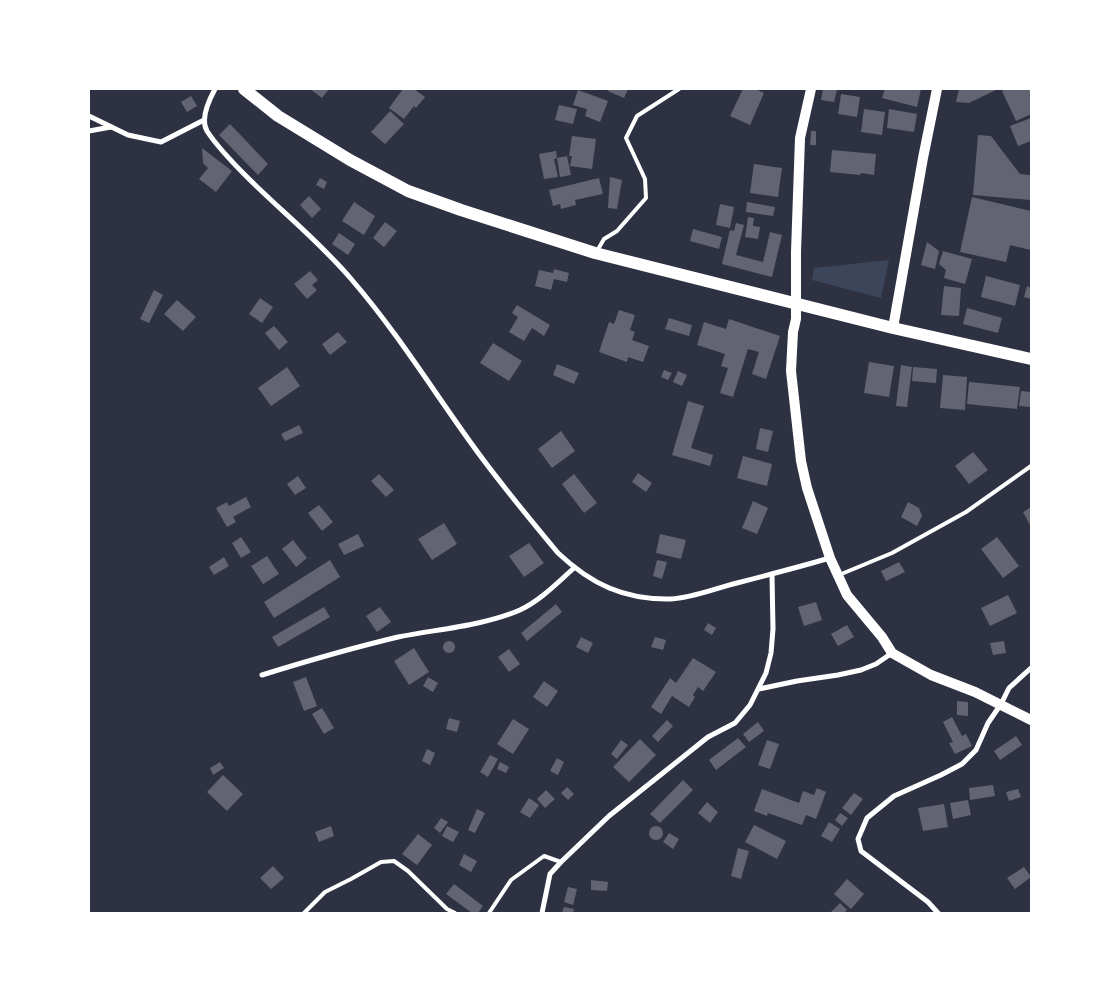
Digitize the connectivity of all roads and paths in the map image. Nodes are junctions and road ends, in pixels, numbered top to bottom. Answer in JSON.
{"nodes":[{"id":1,"x":215,"y":89,"type":"edge"},
{"id":2,"x":244,"y":89,"type":"edge"},
{"id":3,"x":679,"y":89,"type":"edge"},
{"id":4,"x":811,"y":89,"type":"edge"},
{"id":5,"x":937,"y":89,"type":"edge"},
{"id":6,"x":89,"y":116,"type":"edge"},
{"id":7,"x":204,"y":120,"type":"junction"},
{"id":8,"x":112,"y":126,"type":"junction"},
{"id":9,"x":89,"y":131,"type":"edge"},
{"id":10,"x":596,"y":253,"type":"junction"},
{"id":11,"x":795,"y":303,"type":"junction"},
{"id":12,"x":893,"y":328,"type":"junction"},
{"id":13,"x":1031,"y":359,"type":"edge"},
{"id":14,"x":1031,"y":466,"type":"edge"},
{"id":15,"x":830,"y":558,"type":"junction"},
{"id":16,"x":574,"y":568,"type":"junction"},
{"id":17,"x":772,"y":574,"type":"junction"},
{"id":18,"x":838,"y":575,"type":"junction"},
{"id":19,"x":892,"y":653,"type":"junction"},
{"id":20,"x":1031,"y":668,"type":"edge"},
{"id":21,"x":262,"y":675,"type":"dead end"},
{"id":22,"x":759,"y":689,"type":"junction"},
{"id":23,"x":1001,"y":704,"type":"junction"},
{"id":24,"x":1031,"y":720,"type":"edge"},
{"id":25,"x":561,"y":862,"type":"junction"},
{"id":26,"x":304,"y":913,"type":"edge"},
{"id":27,"x":455,"y":913,"type":"edge"},
{"id":28,"x":489,"y":913,"type":"edge"},
{"id":29,"x":542,"y":913,"type":"edge"},
{"id":30,"x":938,"y":913,"type":"edge"}],
"edges":[{"from":1,"to":7,"type":"street"},
{"from":2,"to":10,"type":"main road"},
{"from":3,"to":10,"type":"lane"},
{"from":4,"to":11,"type":"main road"},
{"from":5,"to":12,"type":"main road"},
{"from":6,"to":8,"type":"street"},
{"from":7,"to":8,"type":"street"},
{"from":7,"to":16,"type":"street"},
{"from":8,"to":9,"type":"street"},
{"from":10,"to":11,"type":"main road"},
{"from":11,"to":12,"type":"main road"},
{"from":11,"to":15,"type":"main road"},
{"from":12,"to":13,"type":"main road"},
{"from":14,"to":18,"type":"lane"},
{"from":15,"to":17,"type":"street"},
{"from":15,"to":18,"type":"main road"},
{"from":16,"to":17,"type":"street"},
{"from":16,"to":21,"type":"street"},
{"from":17,"to":22,"type":"street"},
{"from":18,"to":19,"type":"main road"},
{"from":19,"to":22,"type":"street"},
{"from":19,"to":23,"type":"main road"},
{"from":20,"to":23,"type":"street"},
{"from":22,"to":25,"type":"street"},
{"from":23,"to":24,"type":"main road"},
{"from":23,"to":30,"type":"street"},
{"from":25,"to":28,"type":"lane"},
{"from":25,"to":29,"type":"street"},
{"from":26,"to":27,"type":"lane"}]}
